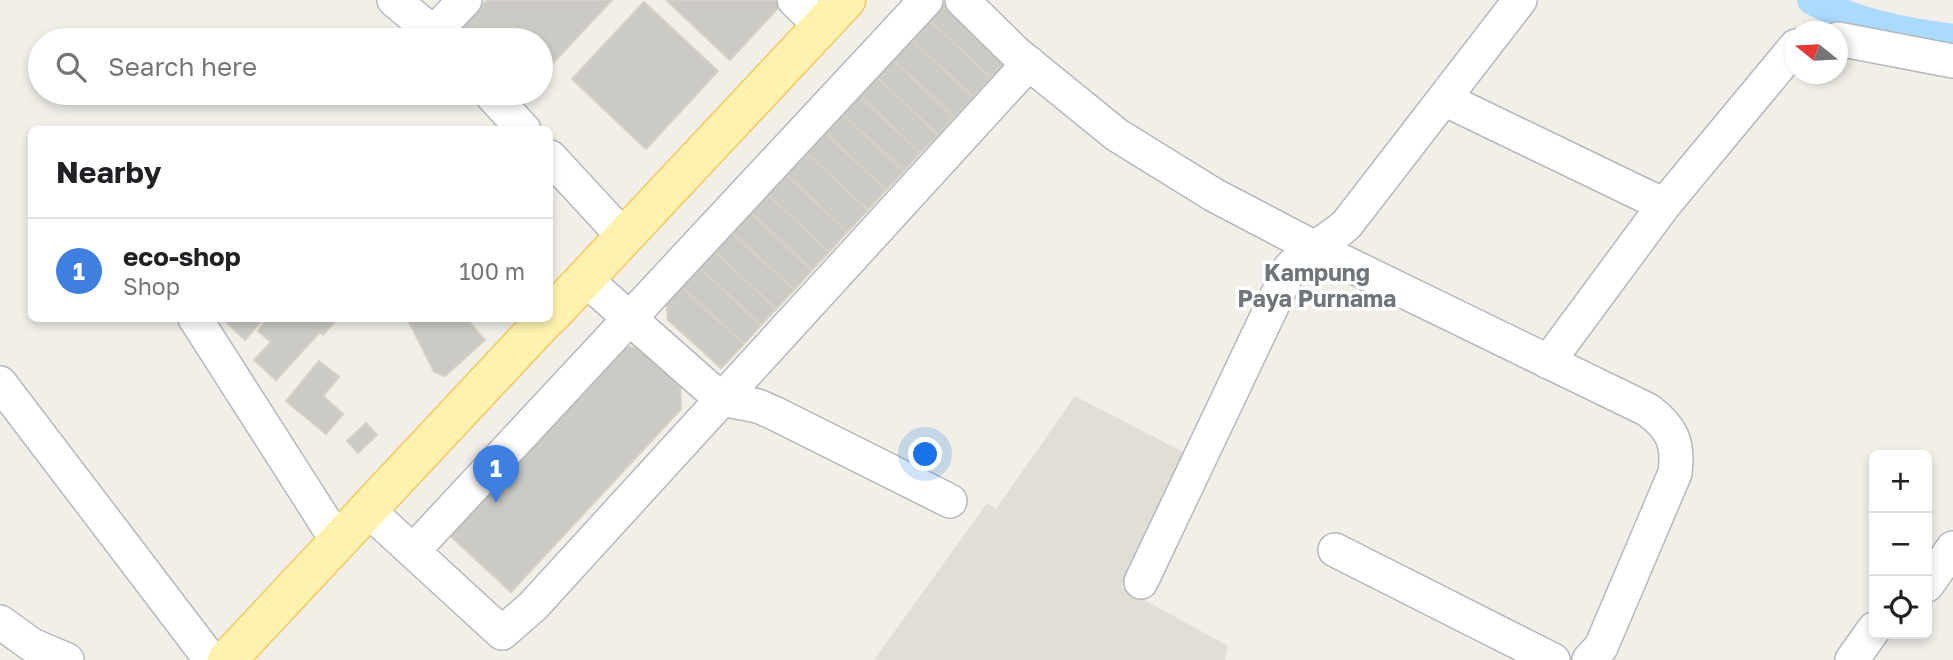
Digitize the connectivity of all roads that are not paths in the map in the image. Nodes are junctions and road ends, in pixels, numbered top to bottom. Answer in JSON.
{"nodes":[{"id":1,"x":394,"y":0,"type":"edge"},
{"id":2,"x":465,"y":0,"type":"edge"},
{"id":3,"x":794,"y":0,"type":"edge"},
{"id":4,"x":926,"y":0,"type":"edge"},
{"id":5,"x":962,"y":0,"type":"edge"},
{"id":6,"x":1520,"y":0,"type":"edge"},
{"id":7,"x":834,"y":13,"type":"edge"},
{"id":8,"x":428,"y":28,"type":"edge"},
{"id":9,"x":444,"y":28,"type":"edge"},
{"id":10,"x":1848,"y":41,"type":"edge"},
{"id":11,"x":1785,"y":60,"type":"edge"},
{"id":12,"x":1953,"y":61,"type":"edge"},
{"id":13,"x":1029,"y":63,"type":"junction"},
{"id":14,"x":1444,"y":99,"type":"junction"},
{"id":15,"x":501,"y":105,"type":"edge"},
{"id":16,"x":520,"y":126,"type":"edge"},
{"id":17,"x":553,"y":160,"type":"edge"},
{"id":18,"x":1664,"y":205,"type":"junction"},
{"id":19,"x":624,"y":237,"type":"junction"},
{"id":20,"x":1315,"y":248,"type":"junction"},
{"id":21,"x":585,"y":279,"type":"junction"},
{"id":22,"x":553,"y":312,"type":"edge"},
{"id":23,"x":630,"y":318,"type":"junction"},
{"id":24,"x":198,"y":322,"type":"edge"},
{"id":25,"x":543,"y":322,"type":"edge"},
{"id":26,"x":1548,"y":362,"type":"junction"},
{"id":27,"x":0,"y":383,"type":"edge"},
{"id":28,"x":721,"y":399,"type":"junction"},
{"id":29,"x":950,"y":501,"type":"dead end"},
{"id":30,"x":368,"y":510,"type":"junction"},
{"id":31,"x":338,"y":542,"type":"junction"},
{"id":32,"x":1953,"y":548,"type":"edge"},
{"id":33,"x":1335,"y":550,"type":"dead end"},
{"id":34,"x":413,"y":551,"type":"junction"},
{"id":35,"x":1932,"y":578,"type":"edge"},
{"id":36,"x":1141,"y":582,"type":"dead end"},
{"id":37,"x":0,"y":622,"type":"edge"},
{"id":38,"x":1869,"y":636,"type":"edge"},
{"id":39,"x":68,"y":660,"type":"edge"},
{"id":40,"x":211,"y":660,"type":"edge"},
{"id":41,"x":227,"y":660,"type":"edge"},
{"id":42,"x":1553,"y":660,"type":"edge"},
{"id":43,"x":1589,"y":660,"type":"edge"},
{"id":44,"x":1852,"y":660,"type":"edge"}],
"edges":[{"from":1,"to":8,"type":"street"},
{"from":2,"to":9,"type":"street"},
{"from":3,"to":7,"type":"street"},
{"from":4,"to":23,"type":"street"},
{"from":5,"to":13,"type":"street"},
{"from":6,"to":14,"type":"street"},
{"from":7,"to":19,"type":"main road"},
{"from":10,"to":12,"type":"street"},
{"from":11,"to":18,"type":"street"},
{"from":13,"to":20,"type":"street"},
{"from":13,"to":28,"type":"street"},
{"from":14,"to":18,"type":"street"},
{"from":14,"to":20,"type":"street"},
{"from":15,"to":16,"type":"street"},
{"from":17,"to":19,"type":"street"},
{"from":18,"to":26,"type":"street"},
{"from":19,"to":21,"type":"main road"},
{"from":20,"to":26,"type":"street"},
{"from":20,"to":36,"type":"street"},
{"from":21,"to":22,"type":"main road"},
{"from":21,"to":23,"type":"street"},
{"from":23,"to":28,"type":"street"},
{"from":23,"to":34,"type":"street"},
{"from":24,"to":31,"type":"street"},
{"from":25,"to":30,"type":"main road"},
{"from":26,"to":43,"type":"street"},
{"from":27,"to":40,"type":"street"},
{"from":28,"to":29,"type":"street"},
{"from":28,"to":34,"type":"street"},
{"from":30,"to":31,"type":"main road"},
{"from":30,"to":34,"type":"street"},
{"from":31,"to":41,"type":"main road"},
{"from":32,"to":35,"type":"street"},
{"from":33,"to":42,"type":"street"},
{"from":37,"to":39,"type":"street"},
{"from":38,"to":44,"type":"street"}]}
